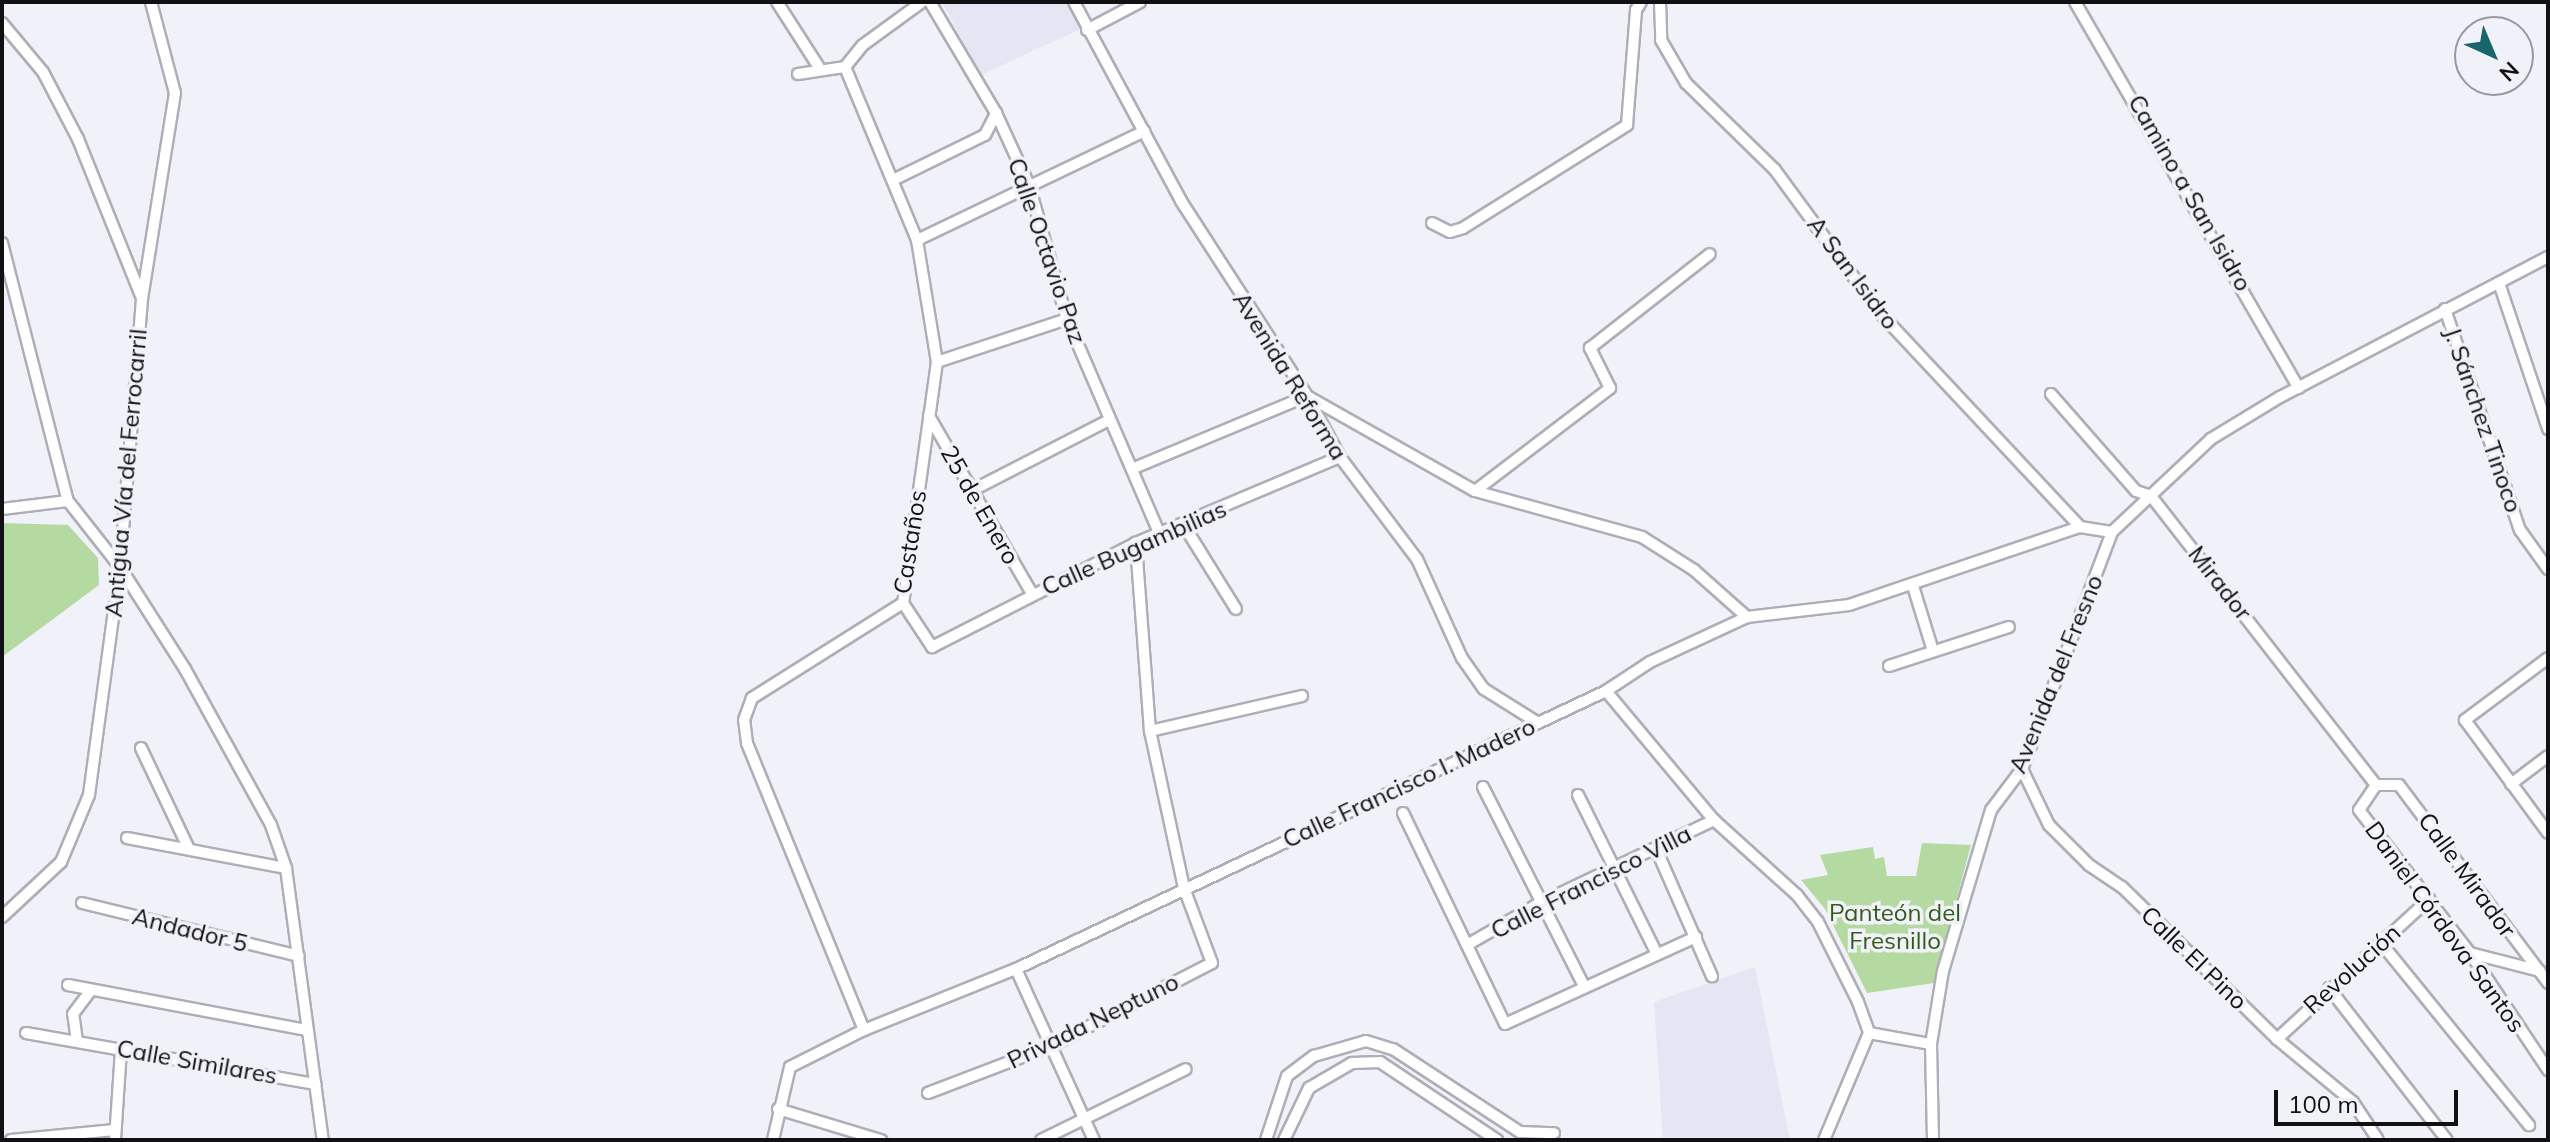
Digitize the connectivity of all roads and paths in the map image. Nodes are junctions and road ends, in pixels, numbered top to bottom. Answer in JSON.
{"nodes":[{"id":1,"x":151,"y":2,"type":"edge"},
{"id":2,"x":777,"y":2,"type":"edge"},
{"id":3,"x":922,"y":2,"type":"edge"},
{"id":4,"x":930,"y":2,"type":"edge"},
{"id":5,"x":1074,"y":2,"type":"edge"},
{"id":6,"x":1140,"y":2,"type":"edge"},
{"id":7,"x":1641,"y":2,"type":"edge"},
{"id":8,"x":1660,"y":2,"type":"edge"},
{"id":9,"x":2075,"y":2,"type":"edge"},
{"id":10,"x":2,"y":23,"type":"edge"},
{"id":11,"x":1087,"y":30,"type":"junction"},
{"id":12,"x":845,"y":67,"type":"junction"},
{"id":13,"x":820,"y":69,"type":"junction"},
{"id":14,"x":798,"y":74,"type":"dead end"},
{"id":15,"x":996,"y":113,"type":"junction"},
{"id":16,"x":1144,"y":131,"type":"junction"},
{"id":17,"x":893,"y":180,"type":"junction"},
{"id":18,"x":1029,"y":185,"type":"junction"},
{"id":19,"x":1432,"y":223,"type":"dead end"},
{"id":20,"x":917,"y":240,"type":"junction"},
{"id":21,"x":2,"y":243,"type":"edge"},
{"id":22,"x":1710,"y":254,"type":"dead end"},
{"id":23,"x":2548,"y":257,"type":"edge"},
{"id":24,"x":2499,"y":283,"type":"junction"},
{"id":25,"x":142,"y":299,"type":"junction"},
{"id":26,"x":2445,"y":309,"type":"junction"},
{"id":27,"x":1067,"y":319,"type":"junction"},
{"id":28,"x":937,"y":362,"type":"junction"},
{"id":29,"x":2299,"y":388,"type":"junction"},
{"id":30,"x":2051,"y":394,"type":"dead end"},
{"id":31,"x":1307,"y":396,"type":"junction"},
{"id":32,"x":928,"y":415,"type":"junction"},
{"id":33,"x":1109,"y":420,"type":"junction"},
{"id":34,"x":2548,"y":429,"type":"edge"},
{"id":35,"x":1340,"y":457,"type":"junction"},
{"id":36,"x":1134,"y":468,"type":"junction"},
{"id":37,"x":971,"y":491,"type":"junction"},
{"id":38,"x":1475,"y":491,"type":"junction"},
{"id":39,"x":2151,"y":496,"type":"junction"},
{"id":40,"x":68,"y":501,"type":"junction"},
{"id":41,"x":2,"y":509,"type":"edge"},
{"id":42,"x":1183,"y":524,"type":"junction"},
{"id":43,"x":2080,"y":527,"type":"junction"},
{"id":44,"x":2112,"y":532,"type":"junction"},
{"id":45,"x":1159,"y":533,"type":"junction"},
{"id":46,"x":1136,"y":543,"type":"junction"},
{"id":47,"x":120,"y":567,"type":"junction"},
{"id":48,"x":2548,"y":569,"type":"edge"},
{"id":49,"x":1913,"y":586,"type":"junction"},
{"id":50,"x":1032,"y":594,"type":"junction"},
{"id":51,"x":903,"y":603,"type":"junction"},
{"id":52,"x":1236,"y":609,"type":"dead end"},
{"id":53,"x":1747,"y":617,"type":"junction"},
{"id":54,"x":2009,"y":627,"type":"dead end"},
{"id":55,"x":1933,"y":651,"type":"junction"},
{"id":56,"x":2548,"y":658,"type":"edge"},
{"id":57,"x":1889,"y":666,"type":"dead end"},
{"id":58,"x":1606,"y":691,"type":"junction"},
{"id":59,"x":1302,"y":696,"type":"dead end"},
{"id":60,"x":1538,"y":723,"type":"junction"},
{"id":61,"x":1150,"y":731,"type":"junction"},
{"id":62,"x":141,"y":748,"type":"dead end"},
{"id":63,"x":2548,"y":756,"type":"edge"},
{"id":64,"x":2022,"y":769,"type":"junction"},
{"id":65,"x":2511,"y":784,"type":"junction"},
{"id":66,"x":2376,"y":785,"type":"junction"},
{"id":67,"x":1483,"y":787,"type":"dead end"},
{"id":68,"x":1578,"y":795,"type":"dead end"},
{"id":69,"x":1403,"y":813,"type":"dead end"},
{"id":70,"x":1714,"y":820,"type":"junction"},
{"id":71,"x":2548,"y":833,"type":"edge"},
{"id":72,"x":127,"y":838,"type":"dead end"},
{"id":73,"x":189,"y":849,"type":"junction"},
{"id":74,"x":1657,"y":851,"type":"junction"},
{"id":75,"x":286,"y":868,"type":"junction"},
{"id":76,"x":1616,"y":870,"type":"junction"},
{"id":77,"x":1184,"y":888,"type":"junction"},
{"id":78,"x":2429,"y":899,"type":"junction"},
{"id":79,"x":82,"y":903,"type":"dead end"},
{"id":80,"x":1540,"y":903,"type":"junction"},
{"id":81,"x":2,"y":917,"type":"edge"},
{"id":82,"x":1696,"y":937,"type":"junction"},
{"id":83,"x":2381,"y":943,"type":"junction"},
{"id":84,"x":1467,"y":945,"type":"junction"},
{"id":85,"x":2470,"y":953,"type":"junction"},
{"id":86,"x":1657,"y":954,"type":"junction"},
{"id":87,"x":299,"y":956,"type":"junction"},
{"id":88,"x":1016,"y":969,"type":"junction"},
{"id":89,"x":2540,"y":971,"type":"junction"},
{"id":90,"x":1712,"y":976,"type":"dead end"},
{"id":91,"x":2548,"y":983,"type":"edge"},
{"id":92,"x":68,"y":985,"type":"dead end"},
{"id":93,"x":1584,"y":986,"type":"junction"},
{"id":94,"x":2329,"y":988,"type":"junction"},
{"id":95,"x":91,"y":990,"type":"junction"},
{"id":96,"x":306,"y":1030,"type":"junction"},
{"id":97,"x":864,"y":1030,"type":"junction"},
{"id":98,"x":26,"y":1033,"type":"dead end"},
{"id":99,"x":1869,"y":1033,"type":"junction"},
{"id":100,"x":2277,"y":1039,"type":"junction"},
{"id":101,"x":77,"y":1041,"type":"junction"},
{"id":102,"x":1366,"y":1041,"type":"junction"},
{"id":103,"x":1931,"y":1044,"type":"junction"},
{"id":104,"x":1051,"y":1046,"type":"junction"},
{"id":105,"x":121,"y":1049,"type":"junction"},
{"id":106,"x":1368,"y":1062,"type":"junction"},
{"id":107,"x":1186,"y":1069,"type":"dead end"},
{"id":108,"x":2548,"y":1070,"type":"edge"},
{"id":109,"x":316,"y":1084,"type":"junction"},
{"id":110,"x":928,"y":1093,"type":"dead end"},
{"id":111,"x":778,"y":1109,"type":"junction"},
{"id":112,"x":1083,"y":1117,"type":"junction"},
{"id":113,"x":2529,"y":1125,"type":"dead end"},
{"id":114,"x":1554,"y":1133,"type":"dead end"},
{"id":115,"x":115,"y":1135,"type":"edge"},
{"id":116,"x":11,"y":1140,"type":"edge"},
{"id":117,"x":323,"y":1140,"type":"edge"},
{"id":118,"x":773,"y":1140,"type":"edge"},
{"id":119,"x":881,"y":1140,"type":"edge"},
{"id":120,"x":1041,"y":1140,"type":"edge"},
{"id":121,"x":1094,"y":1140,"type":"edge"},
{"id":122,"x":1266,"y":1140,"type":"edge"},
{"id":123,"x":1284,"y":1140,"type":"edge"},
{"id":124,"x":1497,"y":1140,"type":"edge"},
{"id":125,"x":1824,"y":1140,"type":"edge"},
{"id":126,"x":1933,"y":1140,"type":"edge"},
{"id":127,"x":2378,"y":1140,"type":"edge"},
{"id":128,"x":2447,"y":1140,"type":"edge"}],
"edges":[{"from":1,"to":25,"type":"street","name":"Antigua Vía del Ferrocarril"},
{"from":2,"to":13,"type":"street"},
{"from":3,"to":12,"type":"street"},
{"from":4,"to":15,"type":"street","name":"Calle Octavio Paz"},
{"from":5,"to":11,"type":"street","name":"Avenida Reforma"},
{"from":6,"to":11,"type":"street"},
{"from":7,"to":19,"type":"street"},
{"from":8,"to":43,"type":"street","name":"A San Isidro"},
{"from":9,"to":29,"type":"street","name":"Camino a San Isidro"},
{"from":10,"to":25,"type":"street"},
{"from":11,"to":16,"type":"street","name":"Avenida Reforma"},
{"from":12,"to":13,"type":"street"},
{"from":12,"to":17,"type":"street","name":"Castaños"},
{"from":13,"to":14,"type":"street"},
{"from":15,"to":17,"type":"street"},
{"from":15,"to":18,"type":"street","name":"Calle Octavio Paz"},
{"from":16,"to":18,"type":"street"},
{"from":16,"to":31,"type":"street","name":"Avenida Reforma"},
{"from":17,"to":20,"type":"street","name":"Castaños"},
{"from":18,"to":20,"type":"street"},
{"from":18,"to":27,"type":"street","name":"Calle Octavio Paz"},
{"from":20,"to":28,"type":"street","name":"Castaños"},
{"from":21,"to":40,"type":"street"},
{"from":22,"to":38,"type":"street"},
{"from":23,"to":24,"type":"street"},
{"from":24,"to":26,"type":"street"},
{"from":24,"to":34,"type":"street"},
{"from":25,"to":47,"type":"street","name":"Antigua Vía del Ferrocarril"},
{"from":26,"to":29,"type":"street"},
{"from":26,"to":48,"type":"street","name":"J. Sánchez Tinoco"},
{"from":27,"to":28,"type":"street"},
{"from":27,"to":33,"type":"street","name":"Calle Octavio Paz"},
{"from":28,"to":32,"type":"street","name":"Castaños"},
{"from":29,"to":39,"type":"street"},
{"from":30,"to":39,"type":"street","name":"Mirador"},
{"from":31,"to":35,"type":"street","name":"Avenida Reforma"},
{"from":31,"to":36,"type":"street"},
{"from":31,"to":38,"type":"street"},
{"from":32,"to":37,"type":"street","name":"25 de Enero"},
{"from":32,"to":51,"type":"street","name":"Castaños"},
{"from":33,"to":36,"type":"street","name":"Calle Octavio Paz"},
{"from":33,"to":37,"type":"street"},
{"from":35,"to":42,"type":"street","name":"Calle Bugambilias"},
{"from":35,"to":60,"type":"street","name":"Avenida Reforma"},
{"from":36,"to":45,"type":"street","name":"Calle Octavio Paz"},
{"from":37,"to":50,"type":"street","name":"25 de Enero"},
{"from":38,"to":53,"type":"street"},
{"from":39,"to":44,"type":"street"},
{"from":39,"to":66,"type":"street","name":"Mirador"},
{"from":40,"to":41,"type":"street"},
{"from":40,"to":47,"type":"street"},
{"from":42,"to":45,"type":"street","name":"Calle Bugambilias"},
{"from":42,"to":52,"type":"street"},
{"from":43,"to":44,"type":"street","name":"Calle Francisco I. Madero"},
{"from":43,"to":49,"type":"street","name":"Calle Francisco I. Madero"},
{"from":44,"to":64,"type":"street","name":"Avenida del Fresno"},
{"from":45,"to":46,"type":"street","name":"Calle Bugambilias"},
{"from":46,"to":50,"type":"street","name":"Calle Bugambilias"},
{"from":46,"to":61,"type":"street"},
{"from":47,"to":75,"type":"street"},
{"from":47,"to":81,"type":"street","name":"Antigua Vía del Ferrocarril"},
{"from":49,"to":53,"type":"street","name":"Calle Francisco I. Madero"},
{"from":49,"to":55,"type":"street"},
{"from":50,"to":51,"type":"street","name":"Calle Bugambilias"},
{"from":51,"to":97,"type":"street","name":"Castaños"},
{"from":53,"to":58,"type":"street","name":"Calle Francisco I. Madero"},
{"from":54,"to":55,"type":"street"},
{"from":55,"to":57,"type":"street"},
{"from":56,"to":65,"type":"street"},
{"from":58,"to":60,"type":"street","name":"Calle Francisco I. Madero"},
{"from":58,"to":70,"type":"street"},
{"from":59,"to":61,"type":"street"},
{"from":60,"to":77,"type":"street","name":"Calle Francisco I. Madero"},
{"from":61,"to":77,"type":"street"},
{"from":62,"to":73,"type":"street"},
{"from":63,"to":65,"type":"street"},
{"from":64,"to":100,"type":"street","name":"Calle El Pino"},
{"from":64,"to":103,"type":"street","name":"Avenida del Fresno"},
{"from":65,"to":71,"type":"street"},
{"from":66,"to":78,"type":"street","name":"Daniel Córdova Santos"},
{"from":66,"to":89,"type":"street","name":"Calle Mirador"},
{"from":67,"to":80,"type":"street"},
{"from":68,"to":76,"type":"street"},
{"from":69,"to":84,"type":"street"},
{"from":70,"to":74,"type":"street","name":"Calle Francisco Villa"},
{"from":70,"to":99,"type":"street"},
{"from":72,"to":73,"type":"street"},
{"from":73,"to":75,"type":"street"},
{"from":74,"to":76,"type":"street","name":"Calle Francisco Villa"},
{"from":74,"to":82,"type":"street"},
{"from":75,"to":87,"type":"street"},
{"from":76,"to":80,"type":"street","name":"Calle Francisco Villa"},
{"from":76,"to":86,"type":"street"},
{"from":77,"to":88,"type":"street","name":"Calle Francisco I. Madero"},
{"from":77,"to":104,"type":"street","name":"Privada Neptuno"},
{"from":78,"to":83,"type":"street","name":"Revolución"},
{"from":78,"to":85,"type":"street","name":"Daniel Córdova Santos"},
{"from":79,"to":87,"type":"street","name":"Andador 5"},
{"from":80,"to":84,"type":"street","name":"Calle Francisco Villa"},
{"from":80,"to":93,"type":"street"},
{"from":82,"to":86,"type":"street"},
{"from":82,"to":90,"type":"street"},
{"from":83,"to":94,"type":"street","name":"Revolución"},
{"from":83,"to":113,"type":"street"},
{"from":84,"to":93,"type":"street"},
{"from":85,"to":89,"type":"street"},
{"from":85,"to":108,"type":"street","name":"Daniel Córdova Santos"},
{"from":86,"to":93,"type":"street"},
{"from":87,"to":96,"type":"street"},
{"from":88,"to":97,"type":"street","name":"Calle Francisco I. Madero"},
{"from":88,"to":104,"type":"street"},
{"from":89,"to":91,"type":"street","name":"Calle Mirador"},
{"from":92,"to":95,"type":"street"},
{"from":94,"to":100,"type":"street","name":"Revolución"},
{"from":94,"to":128,"type":"street"},
{"from":95,"to":96,"type":"street"},
{"from":95,"to":101,"type":"street"},
{"from":96,"to":109,"type":"street"},
{"from":97,"to":111,"type":"street","name":"Calle Francisco I. Madero"},
{"from":98,"to":101,"type":"street","name":"Calle Similares"},
{"from":99,"to":103,"type":"street"},
{"from":99,"to":125,"type":"street"},
{"from":100,"to":127,"type":"street","name":"Calle El Pino"},
{"from":101,"to":105,"type":"street","name":"Calle Similares"},
{"from":102,"to":106,"type":"street"},
{"from":102,"to":114,"type":"street"},
{"from":102,"to":122,"type":"street"},
{"from":103,"to":126,"type":"street","name":"Avenida del Fresno"},
{"from":104,"to":110,"type":"street","name":"Privada Neptuno"},
{"from":104,"to":112,"type":"street"},
{"from":105,"to":109,"type":"street","name":"Calle Similares"},
{"from":105,"to":115,"type":"street"},
{"from":106,"to":123,"type":"street"},
{"from":106,"to":124,"type":"street"},
{"from":107,"to":112,"type":"street"},
{"from":109,"to":117,"type":"street"},
{"from":111,"to":118,"type":"street","name":"Calle Francisco I. Madero"},
{"from":111,"to":119,"type":"street"},
{"from":112,"to":120,"type":"street"},
{"from":112,"to":121,"type":"street"},
{"from":115,"to":116,"type":"street"}]}
